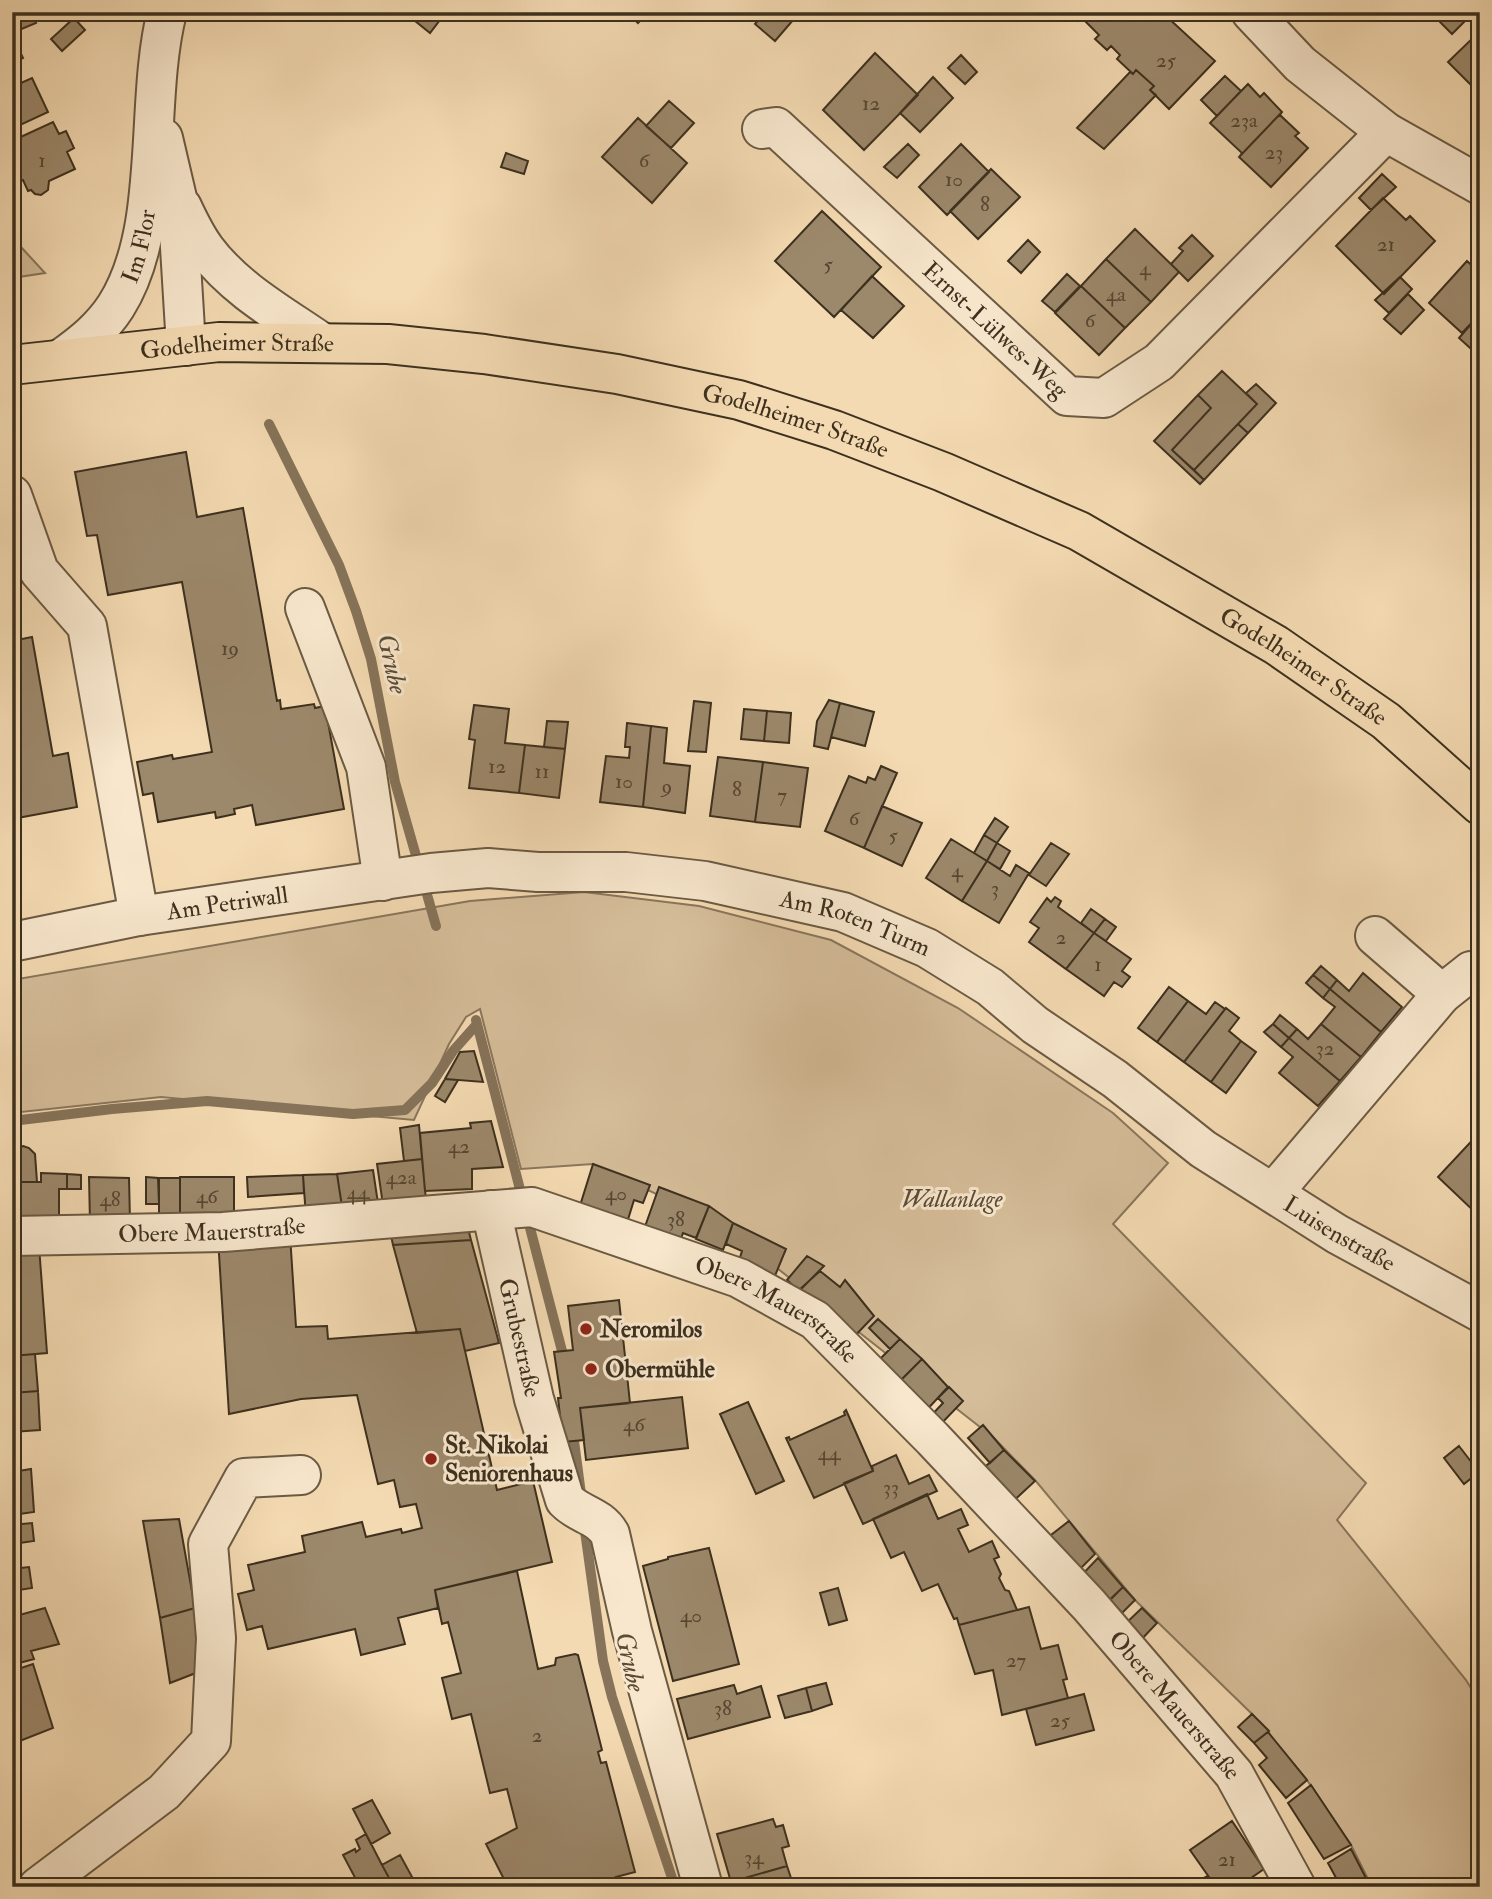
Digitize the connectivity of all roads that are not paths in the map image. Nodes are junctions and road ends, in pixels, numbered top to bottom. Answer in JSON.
{"nodes":[{"id":1,"x":167,"y":12,"type":"edge"},
{"id":2,"x":1251,"y":12,"type":"edge"},
{"id":3,"x":156,"y":109,"type":"junction"},
{"id":4,"x":762,"y":129,"type":"dead end"},
{"id":5,"x":1386,"y":132,"type":"junction"},
{"id":6,"x":1480,"y":185,"type":"edge"},
{"id":7,"x":177,"y":198,"type":"junction"},
{"id":8,"x":321,"y":342,"type":"junction"},
{"id":9,"x":187,"y":346,"type":"junction"},
{"id":10,"x":62,"y":358,"type":"junction"},
{"id":11,"x":12,"y":365,"type":"edge"},
{"id":12,"x":12,"y":495,"type":"edge"},
{"id":13,"x":305,"y":608,"type":"dead end"},
{"id":14,"x":1480,"y":805,"type":"edge"},
{"id":15,"x":417,"y":876,"type":"junction"},
{"id":16,"x":139,"y":916,"type":"junction"},
{"id":17,"x":1375,"y":936,"type":"dead end"},
{"id":18,"x":12,"y":942,"type":"edge"},
{"id":19,"x":1480,"y":971,"type":"edge"},
{"id":20,"x":1442,"y":994,"type":"junction"},
{"id":21,"x":1203,"y":1149,"type":"joint"},
{"id":22,"x":1273,"y":1193,"type":"junction"},
{"id":23,"x":513,"y":1209,"type":"junction"},
{"id":24,"x":12,"y":1236,"type":"edge"},
{"id":25,"x":1480,"y":1312,"type":"edge"},
{"id":26,"x":301,"y":1475,"type":"dead end"},
{"id":27,"x":12,"y":1867,"type":"edge"},
{"id":28,"x":28,"y":1887,"type":"edge"},
{"id":29,"x":38,"y":1887,"type":"edge"},
{"id":30,"x":704,"y":1887,"type":"edge"},
{"id":31,"x":1296,"y":1887,"type":"edge"}],
"edges":[{"from":1,"to":3,"type":"street","name":"Im Flor"},
{"from":2,"to":5,"type":"street"},
{"from":3,"to":7,"type":"street","name":"Im Flor"},
{"from":3,"to":10,"type":"street","name":"Im Flor"},
{"from":4,"to":5,"type":"street","name":"Ernst-Lülwes-Weg"},
{"from":5,"to":6,"type":"street"},
{"from":7,"to":8,"type":"street","name":"Im Flor"},
{"from":7,"to":9,"type":"street","name":"Im Flor"},
{"from":8,"to":9,"type":"main road","name":"Godelheimer Straße"},
{"from":8,"to":14,"type":"main road","name":"Godelheimer Straße"},
{"from":9,"to":10,"type":"main road","name":"Godelheimer Straße"},
{"from":10,"to":11,"type":"main road","name":"Godelheimer Straße"},
{"from":12,"to":16,"type":"street"},
{"from":13,"to":15,"type":"street"},
{"from":15,"to":16,"type":"street","name":"Am Petriwall"},
{"from":15,"to":21,"type":"street","name":"Am Roten Turm"},
{"from":16,"to":18,"type":"street","name":"Am Petriwall"},
{"from":17,"to":20,"type":"street"},
{"from":19,"to":20,"type":"street"},
{"from":20,"to":22,"type":"street"},
{"from":21,"to":22,"type":"street","name":"Luisenstraße"},
{"from":22,"to":25,"type":"street","name":"Luisenstraße"},
{"from":23,"to":24,"type":"street","name":"Obere Mauerstraße"},
{"from":23,"to":30,"type":"street","name":"Grubestraße"},
{"from":23,"to":31,"type":"street","name":"Obere Mauerstraße"},
{"from":26,"to":29,"type":"street"},
{"from":27,"to":28,"type":"street"}]}
